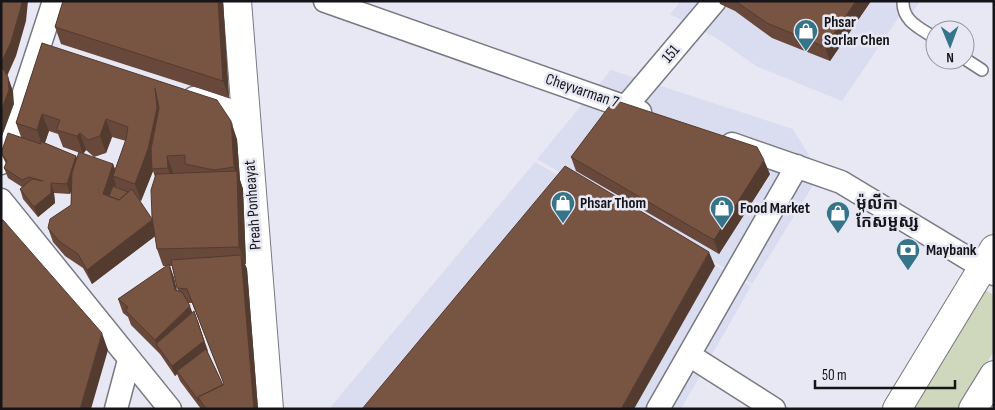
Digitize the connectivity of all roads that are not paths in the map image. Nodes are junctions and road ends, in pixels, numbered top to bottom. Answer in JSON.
{"nodes":[{"id":1,"x":54,"y":1,"type":"edge"},
{"id":2,"x":237,"y":1,"type":"edge"},
{"id":3,"x":325,"y":1,"type":"edge"},
{"id":4,"x":715,"y":1,"type":"edge"},
{"id":5,"x":903,"y":1,"type":"edge"},
{"id":6,"x":925,"y":31,"type":"edge"},
{"id":7,"x":975,"y":65,"type":"edge"},
{"id":8,"x":982,"y":70,"type":"dead end"},
{"id":9,"x":171,"y":90,"type":"edge"},
{"id":10,"x":626,"y":106,"type":"junction"},
{"id":11,"x":246,"y":116,"type":"junction"},
{"id":12,"x":662,"y":119,"type":"edge"},
{"id":13,"x":606,"y":129,"type":"edge"},
{"id":14,"x":716,"y":138,"type":"edge"},
{"id":15,"x":1,"y":163,"type":"edge"},
{"id":16,"x":797,"y":166,"type":"junction"},
{"id":17,"x":1,"y":200,"type":"edge"},
{"id":18,"x":990,"y":263,"type":"edge"},
{"id":19,"x":689,"y":356,"type":"junction"},
{"id":20,"x":129,"y":360,"type":"junction"},
{"id":21,"x":994,"y":375,"type":"edge"},
{"id":22,"x":116,"y":409,"type":"edge"},
{"id":23,"x":170,"y":409,"type":"edge"},
{"id":24,"x":269,"y":409,"type":"edge"},
{"id":25,"x":658,"y":409,"type":"edge"},
{"id":26,"x":774,"y":409,"type":"edge"},
{"id":27,"x":897,"y":409,"type":"edge"},
{"id":28,"x":973,"y":409,"type":"edge"}],
"edges":[{"from":1,"to":15,"type":"street"},
{"from":2,"to":11,"type":"street","name":"Preah Ponheayat"},
{"from":3,"to":10,"type":"street","name":"Cheyvarman 7"},
{"from":4,"to":10,"type":"street","name":"151"},
{"from":5,"to":6,"type":"lane"},
{"from":7,"to":8,"type":"lane"},
{"from":9,"to":11,"type":"street"},
{"from":10,"to":12,"type":"street","name":"Cheyvarman 7"},
{"from":10,"to":13,"type":"street","name":"151"},
{"from":11,"to":24,"type":"street","name":"Preah Ponheayat"},
{"from":14,"to":16,"type":"street"},
{"from":16,"to":18,"type":"street"},
{"from":16,"to":19,"type":"street"},
{"from":17,"to":20,"type":"street"},
{"from":18,"to":27,"type":"street"},
{"from":19,"to":25,"type":"street"},
{"from":19,"to":26,"type":"street"},
{"from":20,"to":22,"type":"street"},
{"from":20,"to":23,"type":"street"},
{"from":21,"to":28,"type":"street"}]}
